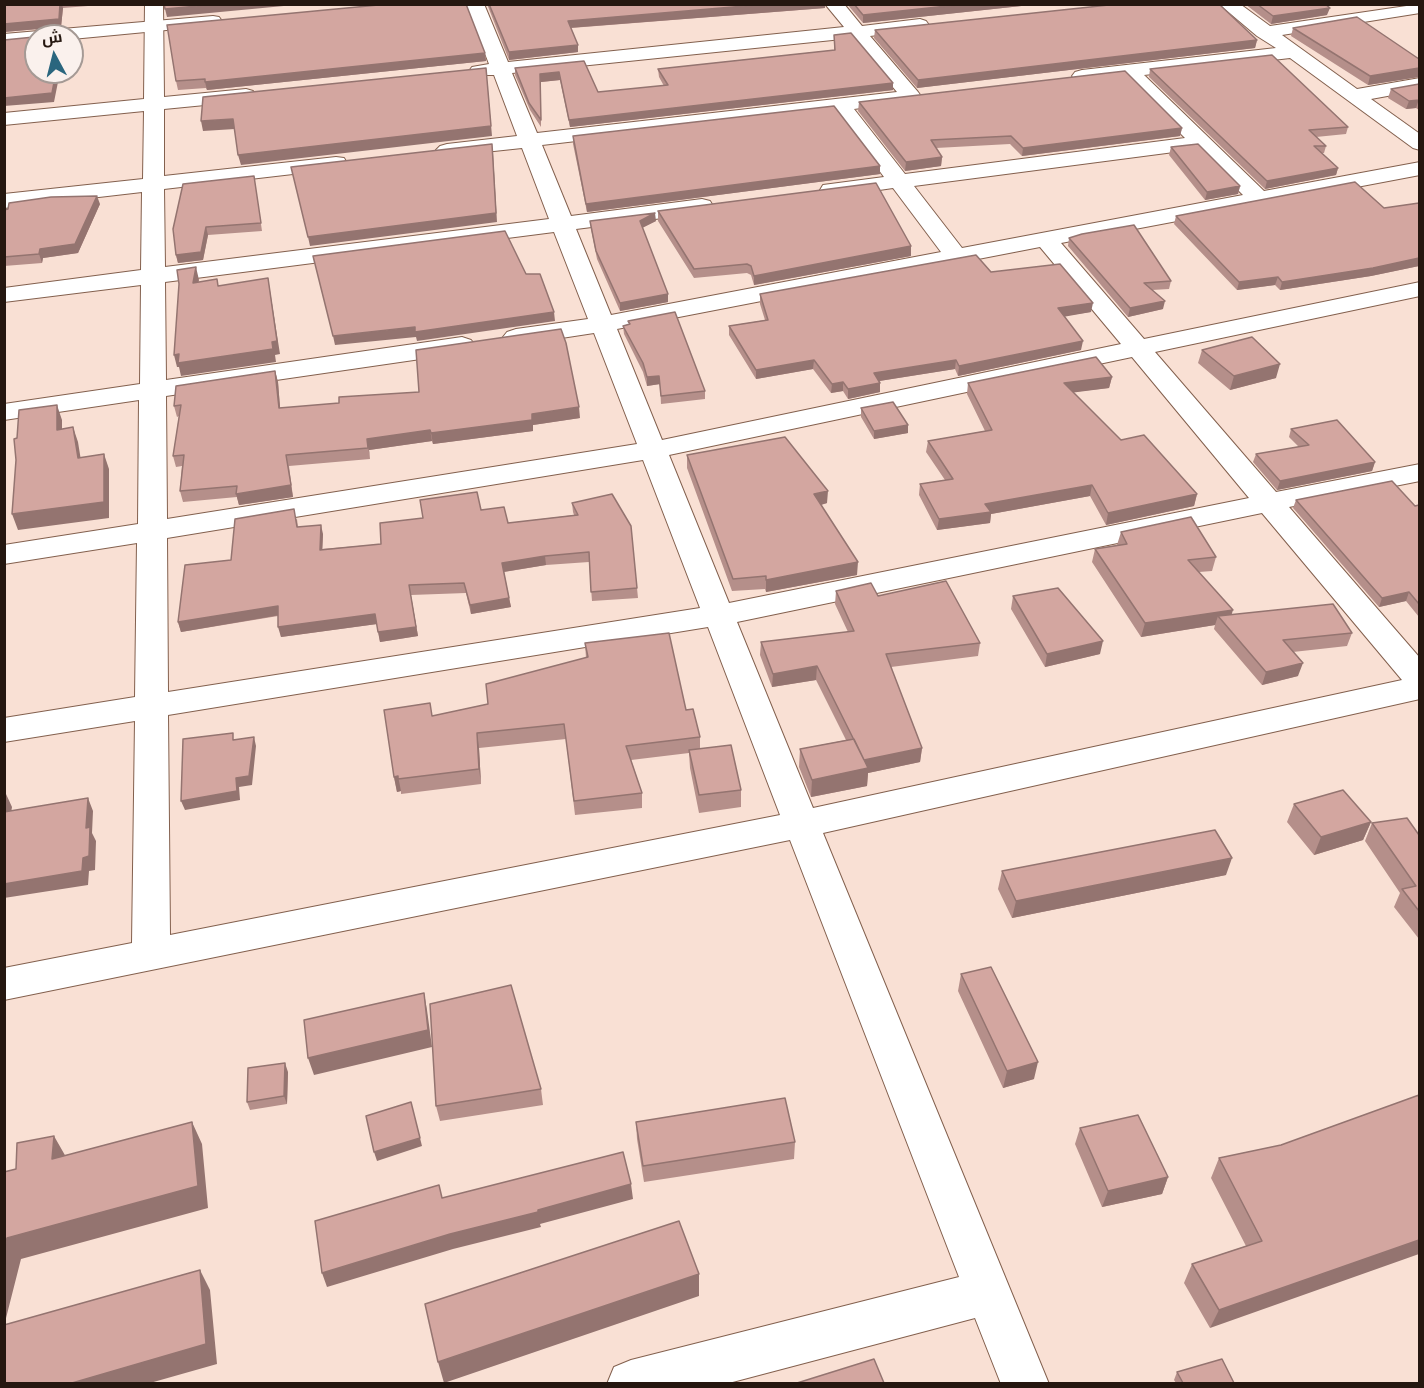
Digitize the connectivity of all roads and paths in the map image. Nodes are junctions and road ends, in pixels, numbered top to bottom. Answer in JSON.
{"nodes":[{"id":1,"x":475,"y":4,"type":"edge"},
{"id":2,"x":834,"y":4,"type":"edge"},
{"id":3,"x":1228,"y":4,"type":"edge"},
{"id":4,"x":1417,"y":10,"type":"edge"},
{"id":5,"x":154,"y":15,"type":"edge"},
{"id":6,"x":236,"y":19,"type":"edge"},
{"id":7,"x":939,"y":24,"type":"edge"},
{"id":8,"x":84,"y":29,"type":"edge"},
{"id":9,"x":857,"y":32,"type":"junction"},
{"id":10,"x":1264,"y":32,"type":"junction"},
{"id":11,"x":24,"y":38,"type":"edge"},
{"id":12,"x":4,"y":40,"type":"edge"},
{"id":13,"x":1292,"y":52,"type":"junction"},
{"id":14,"x":501,"y":69,"type":"junction"},
{"id":15,"x":1129,"y":71,"type":"junction"},
{"id":16,"x":466,"y":72,"type":"edge"},
{"id":17,"x":1060,"y":79,"type":"edge"},
{"id":18,"x":1419,"y":84,"type":"edge"},
{"id":19,"x":270,"y":92,"type":"edge"},
{"id":20,"x":934,"y":94,"type":"edge"},
{"id":21,"x":911,"y":96,"type":"junction"},
{"id":22,"x":1352,"y":96,"type":"junction"},
{"id":23,"x":154,"y":104,"type":"junction"},
{"id":24,"x":842,"y":105,"type":"junction"},
{"id":25,"x":4,"y":119,"type":"edge"},
{"id":26,"x":529,"y":140,"type":"junction"},
{"id":27,"x":1201,"y":142,"type":"junction"},
{"id":28,"x":1419,"y":144,"type":"edge"},
{"id":29,"x":424,"y":153,"type":"edge"},
{"id":30,"x":353,"y":161,"type":"edge"},
{"id":31,"x":1419,"y":168,"type":"edge"},
{"id":32,"x":899,"y":181,"type":"junction"},
{"id":33,"x":154,"y":184,"type":"junction"},
{"id":34,"x":806,"y":193,"type":"edge"},
{"id":35,"x":1259,"y":198,"type":"junction"},
{"id":36,"x":4,"y":201,"type":"edge"},
{"id":37,"x":725,"y":203,"type":"edge"},
{"id":38,"x":563,"y":224,"type":"junction"},
{"id":39,"x":1045,"y":239,"type":"junction"},
{"id":40,"x":956,"y":256,"type":"junction"},
{"id":41,"x":153,"y":276,"type":"junction"},
{"id":42,"x":1419,"y":289,"type":"edge"},
{"id":43,"x":4,"y":295,"type":"edge"},
{"id":44,"x":603,"y":324,"type":"junction"},
{"id":45,"x":1138,"y":348,"type":"junction"},
{"id":46,"x":153,"y":390,"type":"junction"},
{"id":47,"x":4,"y":412,"type":"edge"},
{"id":48,"x":653,"y":450,"type":"junction"},
{"id":49,"x":1419,"y":472,"type":"edge"},
{"id":50,"x":1270,"y":504,"type":"junction"},
{"id":51,"x":152,"y":532,"type":"junction"},
{"id":52,"x":4,"y":555,"type":"edge"},
{"id":53,"x":719,"y":615,"type":"junction"},
{"id":54,"x":1419,"y":680,"type":"edge"},
{"id":55,"x":1419,"y":688,"type":"edge"},
{"id":56,"x":152,"y":705,"type":"junction"},
{"id":57,"x":4,"y":729,"type":"edge"},
{"id":58,"x":802,"y":824,"type":"junction"},
{"id":59,"x":151,"y":954,"type":"junction"},
{"id":60,"x":4,"y":984,"type":"edge"},
{"id":61,"x":989,"y":1292,"type":"junction"},
{"id":62,"x":631,"y":1383,"type":"edge"},
{"id":63,"x":1025,"y":1383,"type":"edge"}],
"edges":[{"from":1,"to":14,"type":"street"},
{"from":2,"to":9,"type":"street"},
{"from":3,"to":10,"type":"street"},
{"from":4,"to":10,"type":"street"},
{"from":5,"to":6,"type":"street"},
{"from":5,"to":8,"type":"street"},
{"from":5,"to":23,"type":"street"},
{"from":7,"to":9,"type":"street"},
{"from":9,"to":14,"type":"street"},
{"from":9,"to":21,"type":"street"},
{"from":10,"to":13,"type":"street"},
{"from":11,"to":12,"type":"street"},
{"from":13,"to":15,"type":"street"},
{"from":13,"to":22,"type":"street"},
{"from":14,"to":16,"type":"street"},
{"from":14,"to":26,"type":"street"},
{"from":15,"to":17,"type":"street"},
{"from":15,"to":27,"type":"street"},
{"from":18,"to":22,"type":"street"},
{"from":19,"to":23,"type":"street"},
{"from":20,"to":21,"type":"street"},
{"from":21,"to":24,"type":"street"},
{"from":22,"to":28,"type":"street"},
{"from":23,"to":25,"type":"street"},
{"from":23,"to":33,"type":"street"},
{"from":24,"to":26,"type":"street"},
{"from":24,"to":32,"type":"street"},
{"from":26,"to":29,"type":"street"},
{"from":26,"to":38,"type":"street"},
{"from":27,"to":32,"type":"street"},
{"from":27,"to":35,"type":"street"},
{"from":30,"to":33,"type":"street"},
{"from":31,"to":35,"type":"street"},
{"from":32,"to":34,"type":"street"},
{"from":32,"to":40,"type":"street"},
{"from":33,"to":36,"type":"street"},
{"from":33,"to":41,"type":"street"},
{"from":35,"to":39,"type":"street"},
{"from":37,"to":38,"type":"street"},
{"from":38,"to":41,"type":"street"},
{"from":38,"to":44,"type":"street"},
{"from":39,"to":40,"type":"street"},
{"from":39,"to":45,"type":"street"},
{"from":40,"to":44,"type":"street"},
{"from":41,"to":43,"type":"street"},
{"from":41,"to":46,"type":"street"},
{"from":42,"to":45,"type":"street"},
{"from":44,"to":46,"type":"street"},
{"from":44,"to":48,"type":"street"},
{"from":45,"to":48,"type":"street"},
{"from":45,"to":50,"type":"street"},
{"from":46,"to":47,"type":"street"},
{"from":46,"to":51,"type":"street"},
{"from":48,"to":51,"type":"street"},
{"from":48,"to":53,"type":"street"},
{"from":49,"to":50,"type":"street"},
{"from":50,"to":53,"type":"street"},
{"from":50,"to":54,"type":"street"},
{"from":51,"to":52,"type":"street"},
{"from":51,"to":56,"type":"street"},
{"from":53,"to":56,"type":"street"},
{"from":53,"to":58,"type":"street"},
{"from":55,"to":58,"type":"street"},
{"from":56,"to":57,"type":"street"},
{"from":56,"to":59,"type":"street"},
{"from":58,"to":59,"type":"street"},
{"from":58,"to":61,"type":"street"},
{"from":59,"to":60,"type":"street"},
{"from":61,"to":62,"type":"street"},
{"from":61,"to":63,"type":"street"}]}
